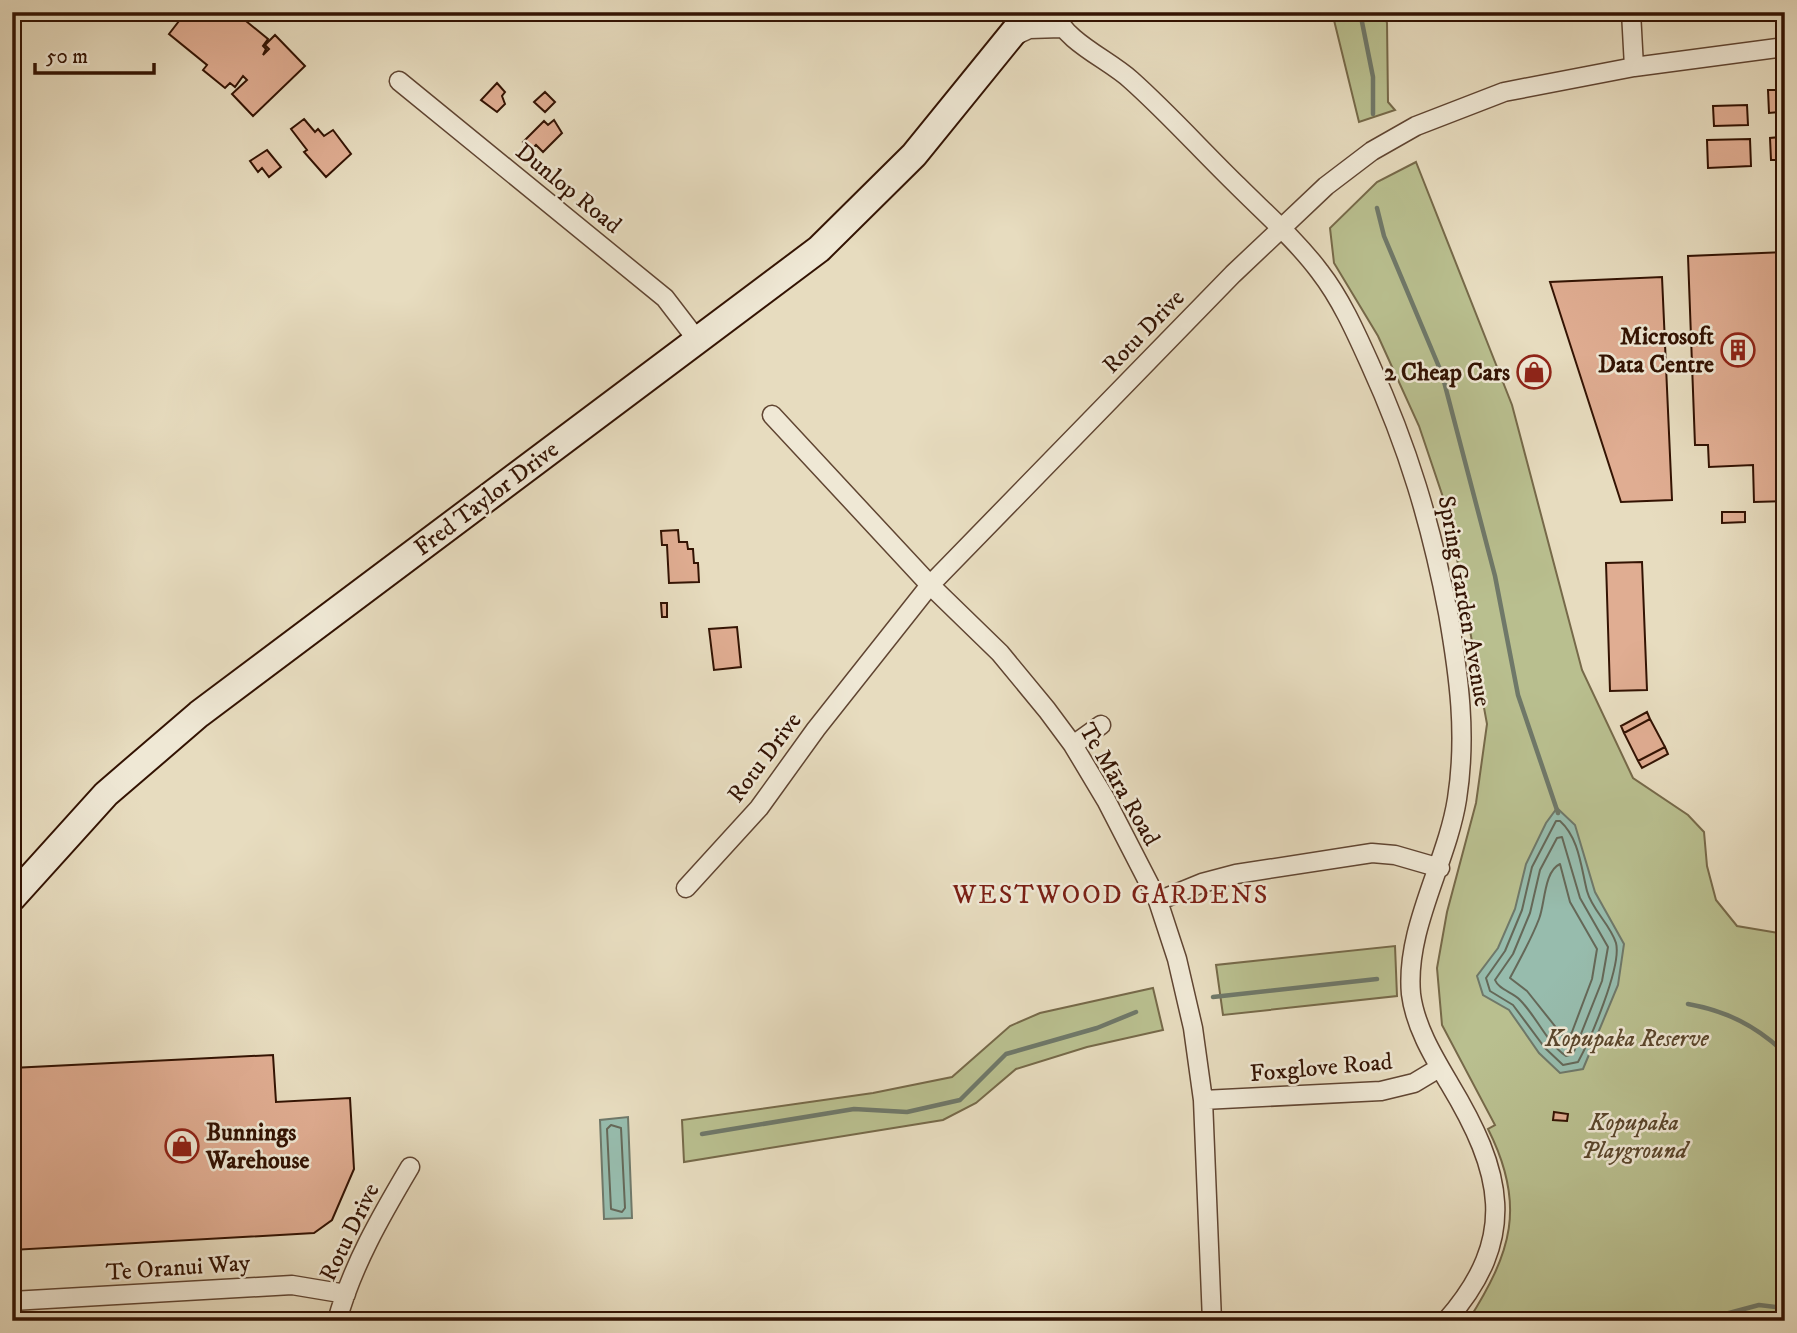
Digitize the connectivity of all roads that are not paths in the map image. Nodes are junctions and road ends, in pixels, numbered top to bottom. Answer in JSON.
{"nodes":[{"id":1,"x":1030,"y":12,"type":"edge"},
{"id":2,"x":1631,"y":12,"type":"edge"},
{"id":3,"x":1058,"y":20,"type":"edge"},
{"id":4,"x":1009,"y":23,"type":"edge"},
{"id":5,"x":1785,"y":47,"type":"edge"},
{"id":6,"x":1634,"y":67,"type":"junction"},
{"id":7,"x":399,"y":81,"type":"dead end"},
{"id":8,"x":1281,"y":229,"type":"junction"},
{"id":9,"x":698,"y":341,"type":"junction"},
{"id":10,"x":772,"y":415,"type":"dead end"},
{"id":11,"x":930,"y":584,"type":"junction"},
{"id":12,"x":1101,"y":725,"type":"dead end"},
{"id":13,"x":1073,"y":745,"type":"junction"},
{"id":14,"x":1440,"y":868,"type":"junction"},
{"id":15,"x":685,"y":888,"type":"dead end"},
{"id":16,"x":12,"y":898,"type":"edge"},
{"id":17,"x":1158,"y":901,"type":"junction"},
{"id":18,"x":1439,"y":1068,"type":"junction"},
{"id":19,"x":1203,"y":1100,"type":"junction"},
{"id":20,"x":410,"y":1167,"type":"dead end"},
{"id":21,"x":346,"y":1294,"type":"junction"},
{"id":22,"x":12,"y":1301,"type":"edge"},
{"id":23,"x":337,"y":1321,"type":"edge"},
{"id":24,"x":1212,"y":1321,"type":"edge"},
{"id":25,"x":1446,"y":1321,"type":"edge"}],
"edges":[{"from":1,"to":4,"type":"main road","name":"Fred Taylor Drive"},
{"from":2,"to":6,"type":"street"},
{"from":3,"to":4,"type":"street","name":"Spring Garden Avenue"},
{"from":3,"to":8,"type":"street","name":"Spring Garden Avenue"},
{"from":4,"to":9,"type":"main road","name":"Fred Taylor Drive"},
{"from":5,"to":6,"type":"street","name":"Rotu Drive"},
{"from":6,"to":8,"type":"street","name":"Rotu Drive"},
{"from":7,"to":9,"type":"street","name":"Dunlop Road"},
{"from":8,"to":11,"type":"street","name":"Rotu Drive"},
{"from":8,"to":14,"type":"street","name":"Spring Garden Avenue"},
{"from":9,"to":16,"type":"main road","name":"Fred Taylor Drive"},
{"from":10,"to":11,"type":"street","name":"Te Māra Road"},
{"from":11,"to":13,"type":"street","name":"Te Māra Road"},
{"from":11,"to":15,"type":"street","name":"Rotu Drive"},
{"from":12,"to":13,"type":"street"},
{"from":13,"to":17,"type":"street","name":"Te Māra Road"},
{"from":14,"to":17,"type":"street"},
{"from":14,"to":18,"type":"street","name":"Spring Garden Avenue"},
{"from":17,"to":19,"type":"street","name":"Te Māra Road"},
{"from":18,"to":19,"type":"street","name":"Foxglove Road"},
{"from":18,"to":25,"type":"street","name":"Spring Garden Avenue"},
{"from":19,"to":24,"type":"street","name":"Te Māra Road"},
{"from":20,"to":21,"type":"street","name":"Rotu Drive"},
{"from":21,"to":22,"type":"street","name":"Te Oranui Way"},
{"from":21,"to":23,"type":"street","name":"Rotu Drive"}]}
